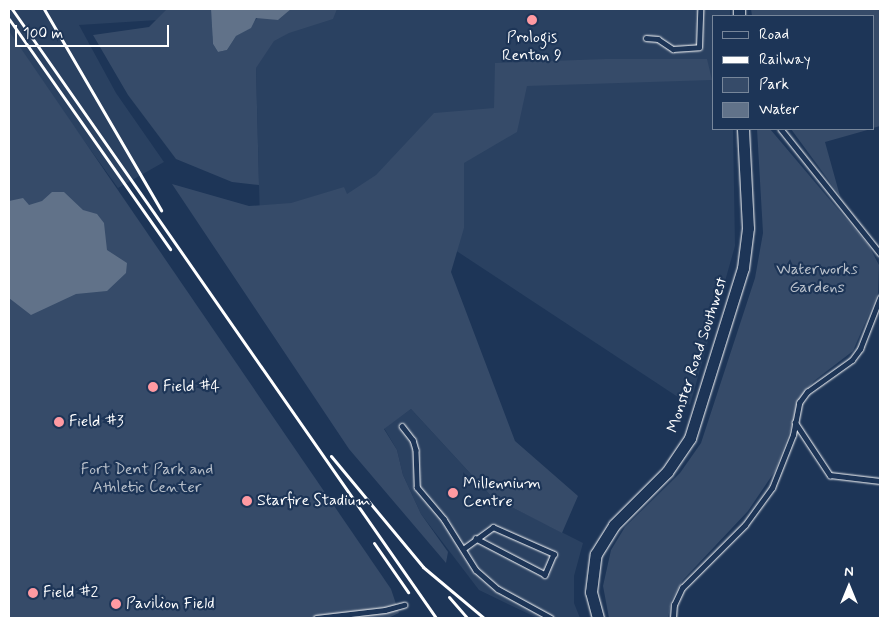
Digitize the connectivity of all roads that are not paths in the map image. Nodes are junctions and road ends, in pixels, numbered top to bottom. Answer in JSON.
{"nodes":[{"id":1,"x":700,"y":9,"type":"edge"},
{"id":2,"x":646,"y":38,"type":"dead end"},
{"id":3,"x":743,"y":130,"type":"edge"},
{"id":4,"x":782,"y":130,"type":"edge"},
{"id":5,"x":880,"y":253,"type":"edge"},
{"id":6,"x":880,"y":298,"type":"edge"},
{"id":7,"x":795,"y":422,"type":"junction"},
{"id":8,"x":402,"y":426,"type":"dead end"},
{"id":9,"x":880,"y":481,"type":"edge"},
{"id":10,"x":476,"y":540,"type":"junction"},
{"id":11,"x":463,"y":549,"type":"junction"},
{"id":12,"x":404,"y":605,"type":"dead end"},
{"id":13,"x":316,"y":618,"type":"edge"},
{"id":14,"x":551,"y":618,"type":"edge"},
{"id":15,"x":598,"y":618,"type":"edge"},
{"id":16,"x":673,"y":618,"type":"edge"}],
"edges":[{"from":1,"to":2,"type":"lane"},
{"from":3,"to":15,"type":"street","name":"Monster Road Southwest"},
{"from":4,"to":5,"type":"lane"},
{"from":6,"to":7,"type":"lane"},
{"from":7,"to":9,"type":"lane"},
{"from":7,"to":16,"type":"lane"},
{"from":8,"to":11,"type":"lane"},
{"from":10,"to":10,"type":"lane"},
{"from":10,"to":11,"type":"lane"},
{"from":11,"to":14,"type":"lane"},
{"from":12,"to":13,"type":"lane"}]}
